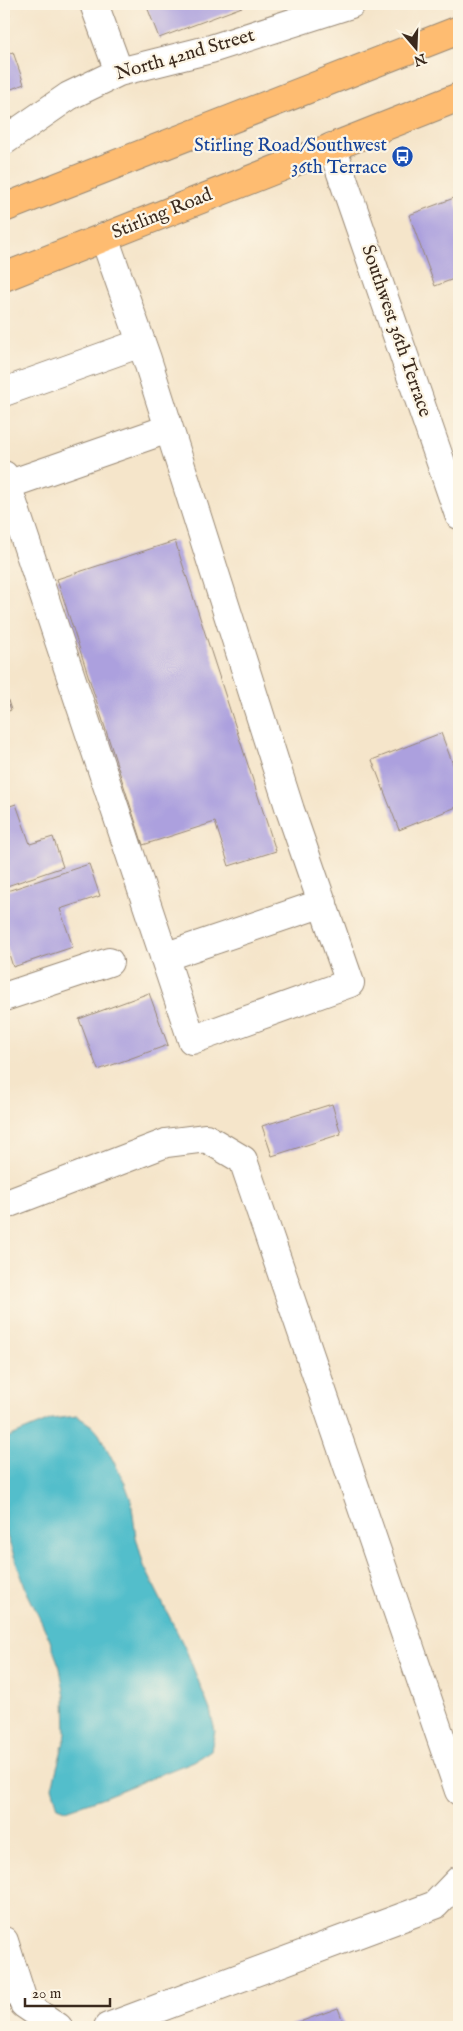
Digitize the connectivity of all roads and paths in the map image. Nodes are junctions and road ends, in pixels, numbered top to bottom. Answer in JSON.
{"nodes":[{"id":1,"x":94,"y":4,"type":"edge"},
{"id":2,"x":351,"y":4,"type":"edge"},
{"id":3,"x":459,"y":30,"type":"edge"},
{"id":4,"x":119,"y":72,"type":"junction"},
{"id":5,"x":459,"y":97,"type":"edge"},
{"id":6,"x":4,"y":141,"type":"edge"},
{"id":7,"x":332,"y":147,"type":"junction"},
{"id":8,"x":4,"y":208,"type":"edge"},
{"id":9,"x":104,"y":237,"type":"junction"},
{"id":10,"x":4,"y":277,"type":"edge"},
{"id":11,"x":141,"y":343,"type":"junction"},
{"id":12,"x":4,"y":392,"type":"edge"},
{"id":13,"x":168,"y":429,"type":"junction"},
{"id":14,"x":5,"y":480,"type":"edge"},
{"id":15,"x":459,"y":515,"type":"edge"},
{"id":16,"x":323,"y":903,"type":"junction"},
{"id":17,"x":164,"y":957,"type":"junction"},
{"id":18,"x":110,"y":962,"type":"dead end"},
{"id":19,"x":4,"y":997,"type":"edge"},
{"id":20,"x":4,"y":1205,"type":"edge"},
{"id":21,"x":459,"y":1791,"type":"edge"},
{"id":22,"x":459,"y":1880,"type":"edge"},
{"id":23,"x":4,"y":1940,"type":"edge"},
{"id":24,"x":58,"y":2027,"type":"edge"},
{"id":25,"x":108,"y":2027,"type":"edge"}],
"edges":[{"from":1,"to":4,"type":"street"},
{"from":2,"to":4,"type":"street","name":"North 42nd Street"},
{"from":3,"to":8,"type":"main road"},
{"from":4,"to":6,"type":"street","name":"North 42nd Street"},
{"from":5,"to":7,"type":"main road","name":"Stirling Road"},
{"from":7,"to":9,"type":"main road","name":"Stirling Road"},
{"from":7,"to":15,"type":"street","name":"Southwest 36th Terrace"},
{"from":9,"to":10,"type":"main road","name":"Stirling Road"},
{"from":9,"to":11,"type":"street"},
{"from":11,"to":12,"type":"street"},
{"from":11,"to":13,"type":"street"},
{"from":13,"to":14,"type":"street"},
{"from":13,"to":16,"type":"street"},
{"from":14,"to":17,"type":"street"},
{"from":16,"to":17,"type":"street"},
{"from":16,"to":17,"type":"street"},
{"from":18,"to":19,"type":"street"},
{"from":20,"to":21,"type":"street"},
{"from":22,"to":25,"type":"street"},
{"from":23,"to":24,"type":"street"}]}
